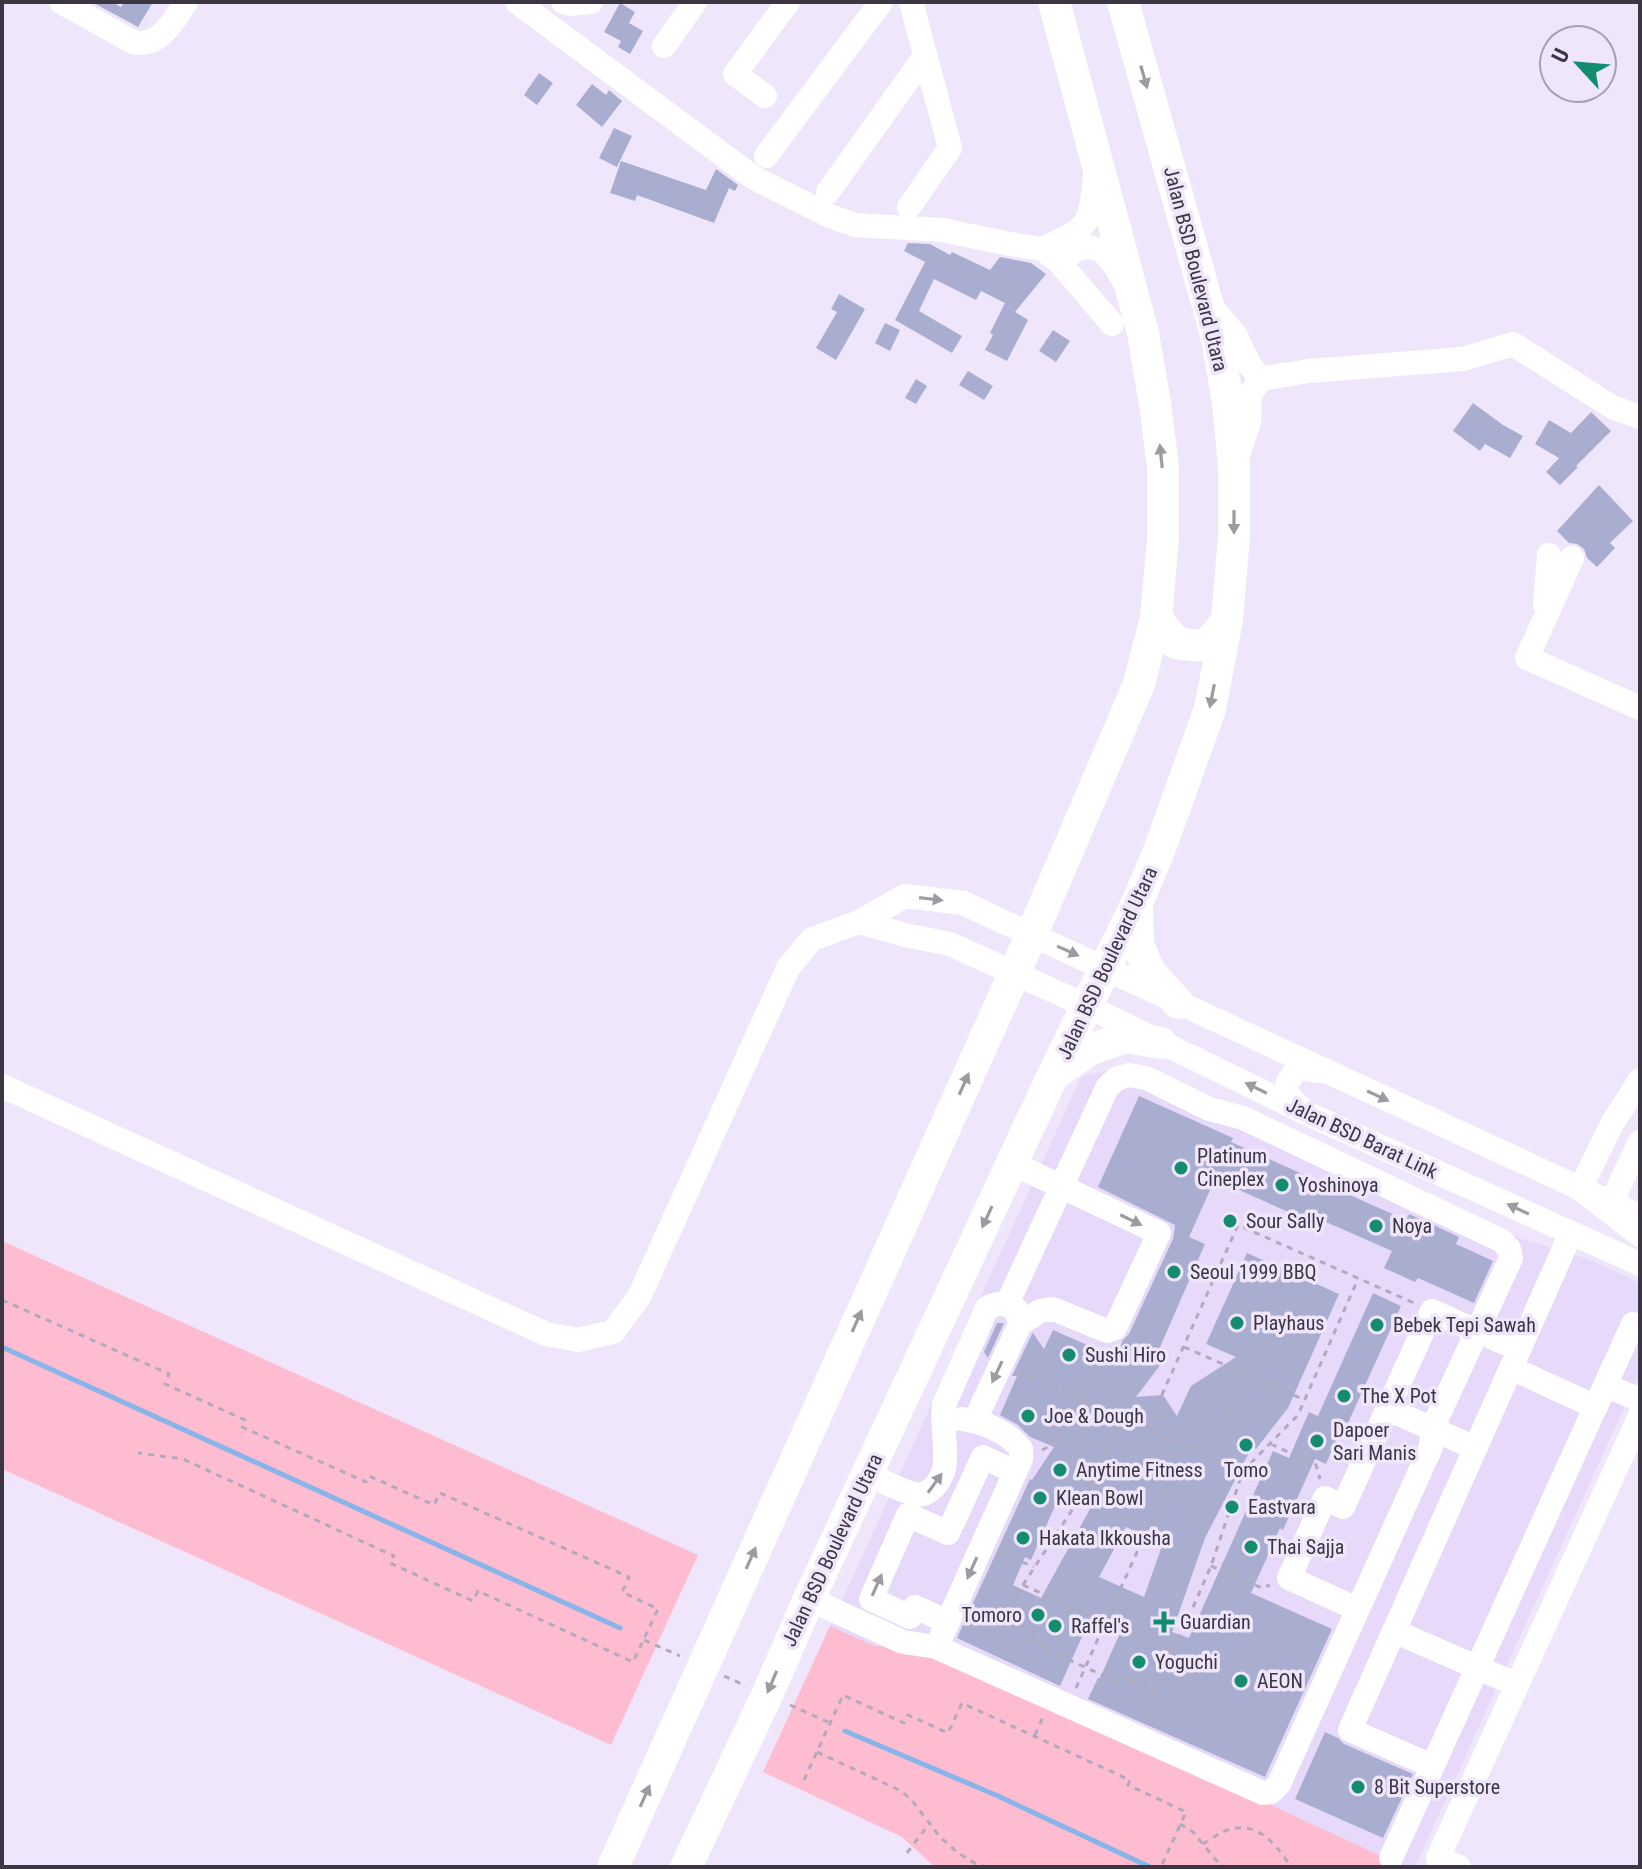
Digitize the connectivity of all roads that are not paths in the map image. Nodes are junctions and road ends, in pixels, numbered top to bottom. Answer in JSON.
{"nodes":[{"id":1,"x":61,"y":2,"type":"edge"},
{"id":2,"x":186,"y":2,"type":"edge"},
{"id":3,"x":517,"y":2,"type":"edge"},
{"id":4,"x":563,"y":2,"type":"edge"},
{"id":5,"x":591,"y":2,"type":"edge"},
{"id":6,"x":695,"y":2,"type":"edge"},
{"id":7,"x":788,"y":2,"type":"edge"},
{"id":8,"x":881,"y":2,"type":"edge"},
{"id":9,"x":911,"y":2,"type":"edge"},
{"id":10,"x":1054,"y":2,"type":"edge"},
{"id":11,"x":1123,"y":2,"type":"edge"},
{"id":12,"x":664,"y":46,"type":"dead end"},
{"id":13,"x":925,"y":56,"type":"junction"},
{"id":14,"x":765,"y":96,"type":"dead end"},
{"id":15,"x":766,"y":156,"type":"dead end"},
{"id":16,"x":1096,"y":159,"type":"junction"},
{"id":17,"x":828,"y":192,"type":"dead end"},
{"id":18,"x":909,"y":207,"type":"dead end"},
{"id":19,"x":1051,"y":256,"type":"junction"},
{"id":20,"x":1134,"y":297,"type":"junction"},
{"id":21,"x":1207,"y":301,"type":"junction"},
{"id":22,"x":1112,"y":324,"type":"dead end"},
{"id":23,"x":1260,"y":379,"type":"junction"},
{"id":24,"x":1640,"y":417,"type":"edge"},
{"id":25,"x":1234,"y":466,"type":"junction"},
{"id":26,"x":1560,"y":556,"type":"dead end"},
{"id":27,"x":1156,"y":618,"type":"junction"},
{"id":28,"x":1227,"y":620,"type":"junction"},
{"id":29,"x":1640,"y":708,"type":"edge"},
{"id":30,"x":1137,"y":903,"type":"junction"},
{"id":31,"x":859,"y":922,"type":"junction"},
{"id":32,"x":1032,"y":934,"type":"junction"},
{"id":33,"x":1105,"y":968,"type":"junction"},
{"id":34,"x":1014,"y":973,"type":"junction"},
{"id":35,"x":1178,"y":1003,"type":"junction"},
{"id":36,"x":1087,"y":1006,"type":"junction"},
{"id":37,"x":1161,"y":1043,"type":"junction"},
{"id":38,"x":1327,"y":1072,"type":"junction"},
{"id":39,"x":1226,"y":1074,"type":"junction"},
{"id":40,"x":1053,"y":1075,"type":"junction"},
{"id":41,"x":1640,"y":1080,"type":"edge"},
{"id":42,"x":2,"y":1086,"type":"edge"},
{"id":43,"x":1209,"y":1109,"type":"junction"},
{"id":44,"x":1308,"y":1114,"type":"junction"},
{"id":45,"x":1612,"y":1124,"type":"junction"},
{"id":46,"x":1640,"y":1140,"type":"edge"},
{"id":47,"x":1012,"y":1163,"type":"junction"},
{"id":48,"x":1449,"y":1178,"type":"junction"},
{"id":49,"x":1061,"y":1186,"type":"junction"},
{"id":50,"x":1580,"y":1189,"type":"junction"},
{"id":51,"x":1611,"y":1203,"type":"junction"},
{"id":52,"x":1435,"y":1208,"type":"junction"},
{"id":53,"x":1640,"y":1216,"type":"edge"},
{"id":54,"x":1571,"y":1233,"type":"junction"},
{"id":55,"x":1640,"y":1235,"type":"edge"},
{"id":56,"x":1640,"y":1264,"type":"edge"},
{"id":57,"x":1013,"y":1314,"type":"junction"},
{"id":58,"x":1640,"y":1327,"type":"edge"},
{"id":59,"x":1484,"y":1334,"type":"junction"},
{"id":60,"x":1515,"y":1359,"type":"junction"},
{"id":61,"x":1600,"y":1396,"type":"junction"},
{"id":62,"x":1640,"y":1400,"type":"edge"},
{"id":63,"x":1388,"y":1409,"type":"junction"},
{"id":64,"x":1640,"y":1416,"type":"edge"},
{"id":65,"x":942,"y":1417,"type":"junction"},
{"id":66,"x":975,"y":1420,"type":"junction"},
{"id":67,"x":1432,"y":1429,"type":"junction"},
{"id":68,"x":1475,"y":1448,"type":"junction"},
{"id":69,"x":1018,"y":1465,"type":"junction"},
{"id":70,"x":1582,"y":1465,"type":"dead end"},
{"id":71,"x":867,"y":1474,"type":"junction"},
{"id":72,"x":1611,"y":1478,"type":"junction"},
{"id":73,"x":1524,"y":1593,"type":"dead end"},
{"id":74,"x":809,"y":1599,"type":"junction"},
{"id":75,"x":1553,"y":1606,"type":"junction"},
{"id":76,"x":1357,"y":1609,"type":"junction"},
{"id":77,"x":948,"y":1622,"type":"junction"},
{"id":78,"x":1394,"y":1631,"type":"junction"},
{"id":79,"x":936,"y":1647,"type":"junction"},
{"id":80,"x":1477,"y":1668,"type":"junction"},
{"id":81,"x":1517,"y":1685,"type":"junction"},
{"id":82,"x":1432,"y":1766,"type":"junction"},
{"id":83,"x":1391,"y":1858,"type":"dead end"},
{"id":84,"x":613,"y":1867,"type":"edge"},
{"id":85,"x":686,"y":1867,"type":"edge"},
{"id":86,"x":1459,"y":1867,"type":"edge"}],
"edges":[{"from":1,"to":2,"type":"street"},
{"from":3,"to":19,"type":"street"},
{"from":4,"to":5,"type":"street"},
{"from":6,"to":12,"type":"street"},
{"from":7,"to":14,"type":"street"},
{"from":8,"to":15,"type":"street"},
{"from":9,"to":13,"type":"street"},
{"from":10,"to":16,"type":"main road"},
{"from":11,"to":21,"type":"main road","name":"Jalan BSD Boulevard Utara","one_way":true},
{"from":13,"to":17,"type":"street"},
{"from":13,"to":18,"type":"street"},
{"from":16,"to":19,"type":"street"},
{"from":16,"to":20,"type":"main road"},
{"from":19,"to":20,"type":"street"},
{"from":19,"to":22,"type":"street"},
{"from":27,"to":20,"type":"main road","one_way":true},
{"from":21,"to":23,"type":"street"},
{"from":21,"to":25,"type":"main road","name":"Jalan BSD Boulevard Utara"},
{"from":23,"to":24,"type":"street"},
{"from":23,"to":25,"type":"street"},
{"from":25,"to":28,"type":"main road","name":"Jalan BSD Boulevard Utara","one_way":true},
{"from":26,"to":29,"type":"street"},
{"from":27,"to":28,"type":"main road"},
{"from":27,"to":32,"type":"main road"},
{"from":28,"to":30,"type":"main road","name":"Jalan BSD Boulevard Utara","one_way":true},
{"from":30,"to":33,"type":"main road","name":"Jalan BSD Boulevard Utara"},
{"from":30,"to":35,"type":"main road"},
{"from":31,"to":32,"type":"street","one_way":true},
{"from":31,"to":34,"type":"street","name":"Jalan BSD Barat Link"},
{"from":31,"to":42,"type":"street"},
{"from":32,"to":33,"type":"street","one_way":true},
{"from":32,"to":34,"type":"main road"},
{"from":33,"to":35,"type":"street"},
{"from":33,"to":36,"type":"main road","name":"Jalan BSD Boulevard Utara"},
{"from":34,"to":36,"type":"street","name":"Jalan BSD Barat Link"},
{"from":84,"to":34,"type":"main road","one_way":true},
{"from":35,"to":38,"type":"street"},
{"from":36,"to":37,"type":"street","name":"Jalan BSD Barat Link"},
{"from":36,"to":40,"type":"main road","name":"Jalan BSD Boulevard Utara"},
{"from":37,"to":39,"type":"street","name":"Jalan BSD Barat Link"},
{"from":37,"to":40,"type":"main road"},
{"from":38,"to":44,"type":"street"},
{"from":38,"to":50,"type":"street","one_way":true},
{"from":39,"to":43,"type":"street"},
{"from":44,"to":39,"type":"street","name":"Jalan BSD Barat Link","one_way":true},
{"from":40,"to":47,"type":"main road","name":"Jalan BSD Boulevard Utara"},
{"from":41,"to":45,"type":"street"},
{"from":43,"to":49,"type":"street"},
{"from":43,"to":52,"type":"street"},
{"from":44,"to":48,"type":"street","name":"Jalan BSD Barat Link"},
{"from":45,"to":46,"type":"street"},
{"from":45,"to":50,"type":"street"},
{"from":46,"to":51,"type":"street"},
{"from":47,"to":49,"type":"street"},
{"from":47,"to":71,"type":"main road","name":"Jalan BSD Boulevard Utara","one_way":true},
{"from":48,"to":52,"type":"street"},
{"from":54,"to":48,"type":"street","name":"Jalan BSD Barat Link","one_way":true},
{"from":49,"to":57,"type":"street"},
{"from":49,"to":57,"type":"street","one_way":true},
{"from":50,"to":51,"type":"street"},
{"from":50,"to":55,"type":"street"},
{"from":51,"to":53,"type":"street"},
{"from":52,"to":59,"type":"street"},
{"from":54,"to":56,"type":"street","name":"Jalan BSD Barat Link"},
{"from":54,"to":60,"type":"street"},
{"from":57,"to":65,"type":"street"},
{"from":57,"to":66,"type":"street","one_way":true},
{"from":58,"to":61,"type":"street"},
{"from":59,"to":60,"type":"street"},
{"from":59,"to":63,"type":"street"},
{"from":59,"to":67,"type":"street"},
{"from":60,"to":61,"type":"street"},
{"from":60,"to":68,"type":"street"},
{"from":61,"to":62,"type":"street"},
{"from":61,"to":80,"type":"street"},
{"from":63,"to":67,"type":"street"},
{"from":63,"to":76,"type":"street"},
{"from":64,"to":72,"type":"street"},
{"from":65,"to":66,"type":"street"},
{"from":71,"to":65,"type":"street","one_way":true},
{"from":66,"to":69,"type":"street"},
{"from":67,"to":68,"type":"street"},
{"from":67,"to":76,"type":"street"},
{"from":68,"to":78,"type":"street"},
{"from":69,"to":77,"type":"street","one_way":true},
{"from":77,"to":69,"type":"street","one_way":true},
{"from":70,"to":72,"type":"street"},
{"from":71,"to":74,"type":"main road","name":"Jalan BSD Boulevard Utara"},
{"from":72,"to":75,"type":"street"},
{"from":73,"to":75,"type":"street"},
{"from":74,"to":79,"type":"street"},
{"from":74,"to":85,"type":"main road","name":"Jalan BSD Boulevard Utara","one_way":true},
{"from":75,"to":81,"type":"street"},
{"from":76,"to":79,"type":"street"},
{"from":77,"to":79,"type":"street"},
{"from":78,"to":80,"type":"street"},
{"from":78,"to":82,"type":"street"},
{"from":80,"to":81,"type":"street"},
{"from":80,"to":82,"type":"street"},
{"from":81,"to":86,"type":"street"},
{"from":82,"to":83,"type":"street"}]}
